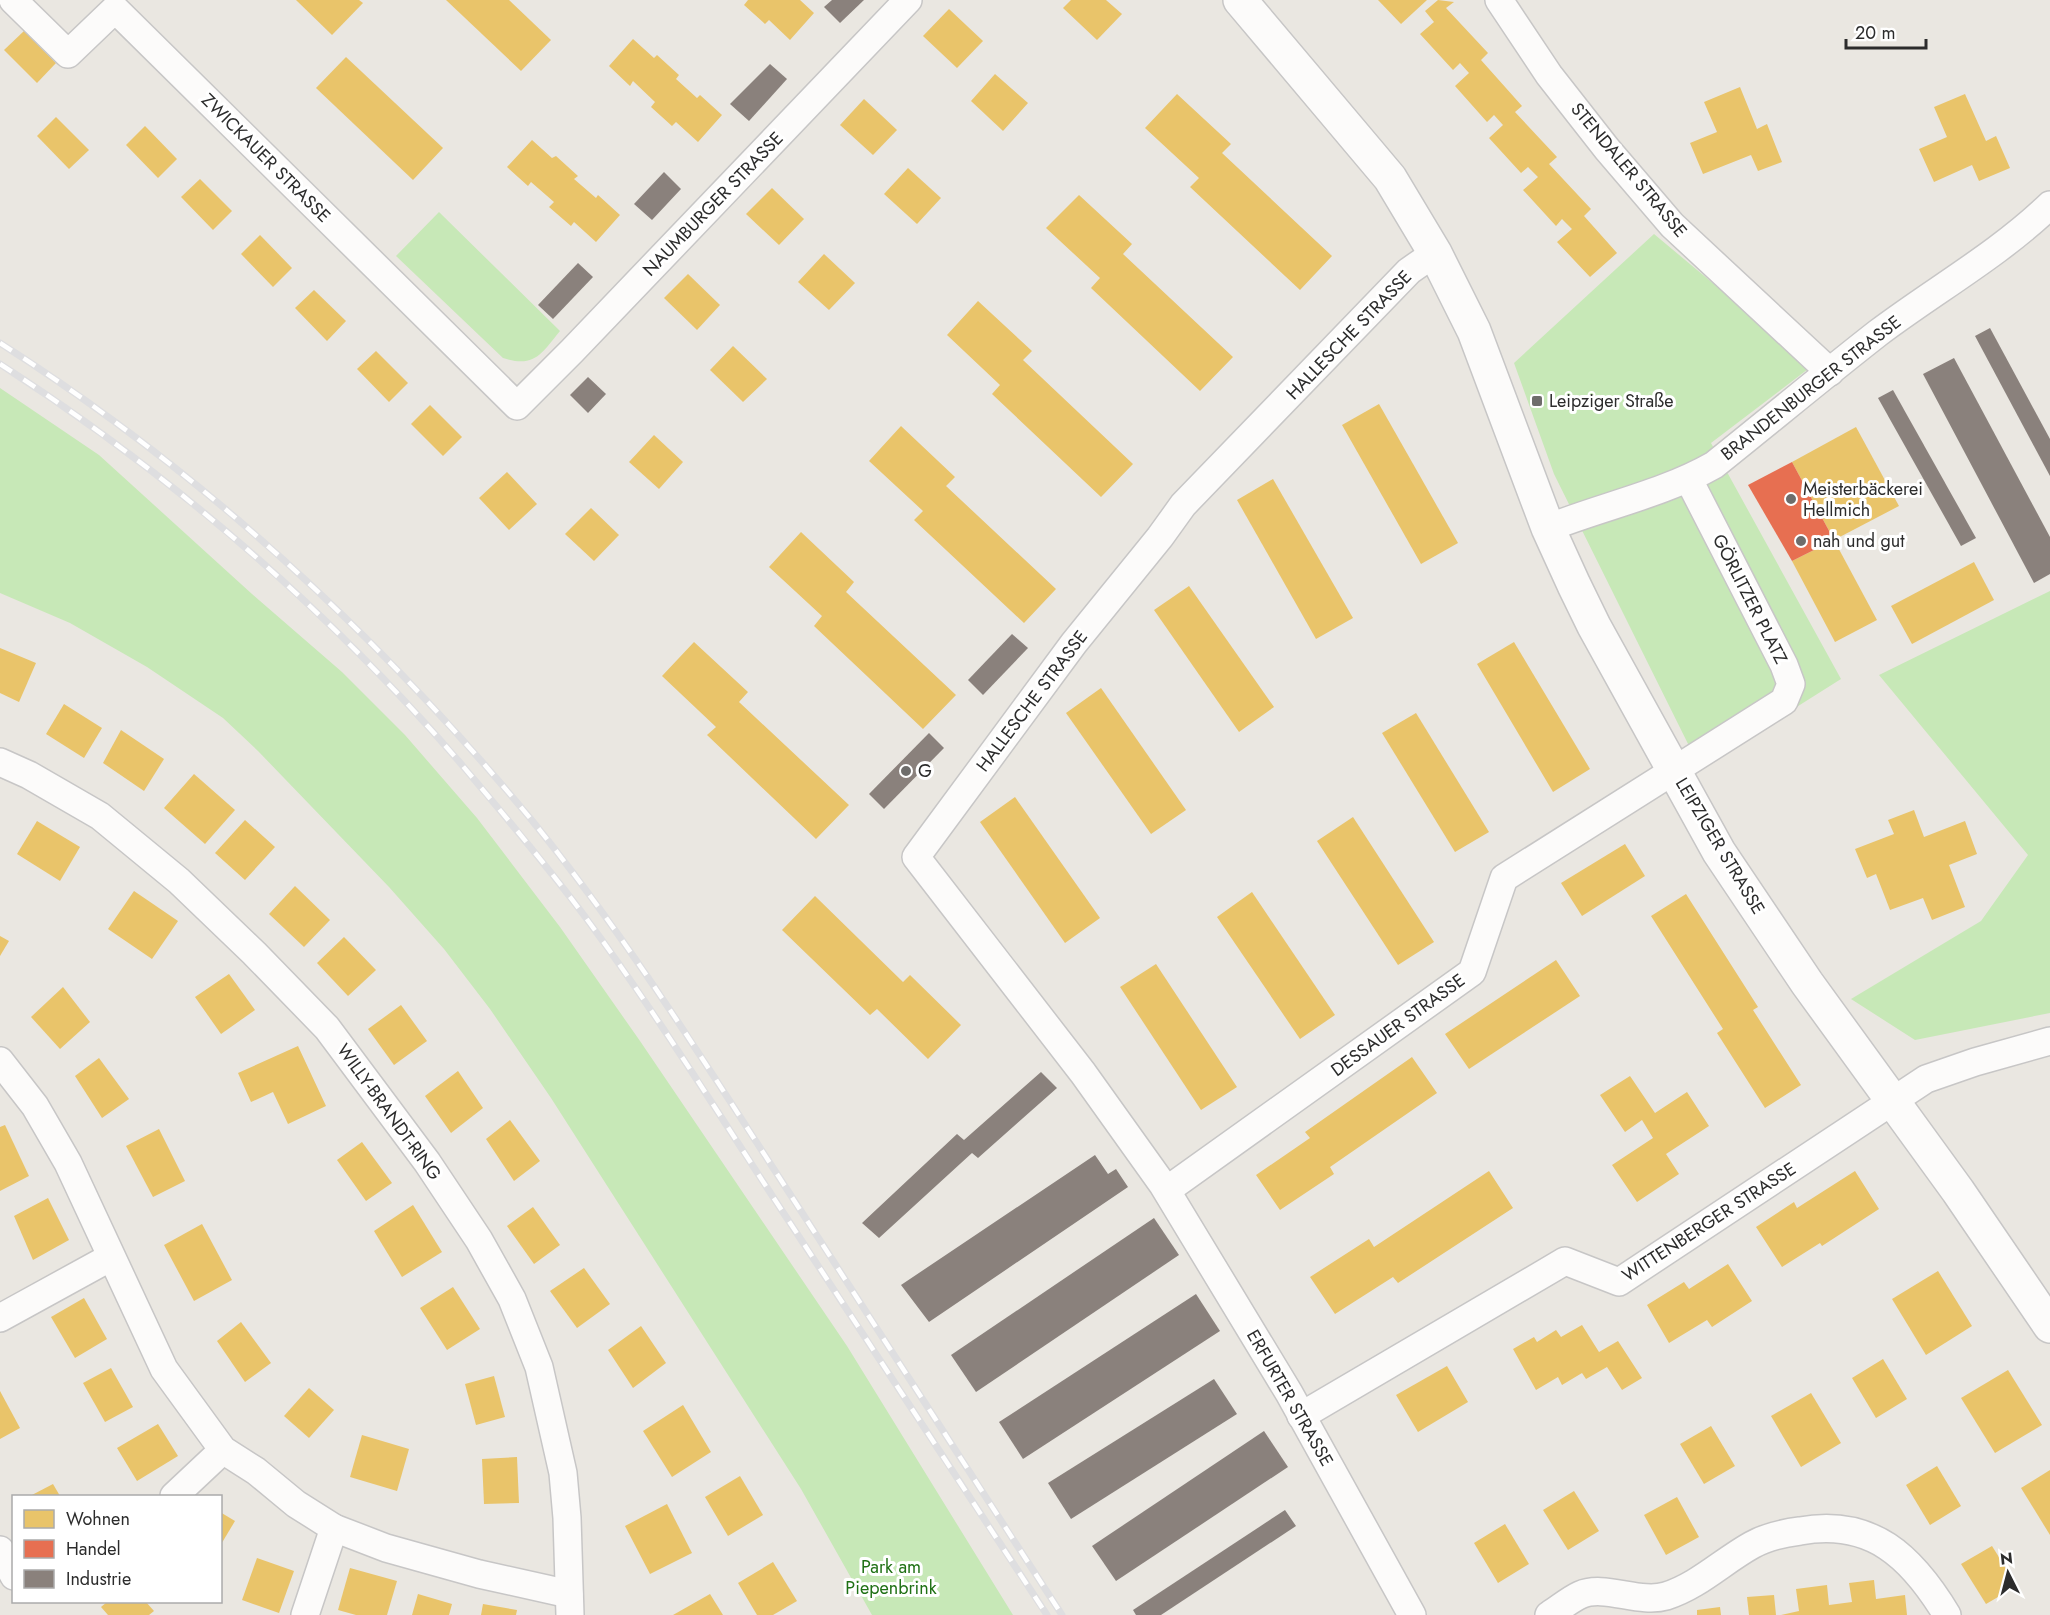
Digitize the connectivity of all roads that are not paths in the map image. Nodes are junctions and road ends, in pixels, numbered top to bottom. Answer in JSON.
{"nodes":[{"id":1,"x":13,"y":0,"type":"edge"},
{"id":2,"x":908,"y":0,"type":"edge"},
{"id":3,"x":1240,"y":0,"type":"edge"},
{"id":4,"x":1507,"y":3,"type":"edge"},
{"id":5,"x":119,"y":5,"type":"edge"},
{"id":6,"x":2050,"y":205,"type":"edge"},
{"id":7,"x":1435,"y":253,"type":"junction"},
{"id":8,"x":1830,"y":372,"type":"junction"},
{"id":9,"x":517,"y":406,"type":"joint"},
{"id":10,"x":1689,"y":480,"type":"junction"},
{"id":11,"x":1548,"y":528,"type":"junction"},
{"id":12,"x":0,"y":762,"type":"edge"},
{"id":13,"x":1674,"y":771,"type":"junction"},
{"id":14,"x":2050,"y":1041,"type":"edge"},
{"id":15,"x":0,"y":1061,"type":"edge"},
{"id":16,"x":1893,"y":1101,"type":"junction"},
{"id":17,"x":1165,"y":1187,"type":"junction"},
{"id":18,"x":111,"y":1257,"type":"junction"},
{"id":19,"x":0,"y":1318,"type":"edge"},
{"id":20,"x":2050,"y":1326,"type":"edge"},
{"id":21,"x":1301,"y":1416,"type":"junction"},
{"id":22,"x":222,"y":1450,"type":"junction"},
{"id":23,"x":176,"y":1495,"type":"edge"},
{"id":24,"x":334,"y":1528,"type":"junction"},
{"id":25,"x":0,"y":1550,"type":"edge"},
{"id":26,"x":12,"y":1572,"type":"edge"},
{"id":27,"x":570,"y":1605,"type":"edge"},
{"id":28,"x":305,"y":1615,"type":"edge"},
{"id":29,"x":1412,"y":1615,"type":"edge"},
{"id":30,"x":1549,"y":1615,"type":"edge"},
{"id":31,"x":1947,"y":1615,"type":"edge"}],
"edges":[{"from":1,"to":5,"type":"street","name":"ZWICKAUER STRASSE"},
{"from":2,"to":9,"type":"street","name":"NAUMBURGER STRASSE"},
{"from":3,"to":7,"type":"main road","name":"LEIPZIGER STRASSE"},
{"from":4,"to":8,"type":"street","name":"STENDALER STRASSE"},
{"from":5,"to":9,"type":"street","name":"ZWICKAUER STRASSE"},
{"from":6,"to":8,"type":"street","name":"BRANDENBURGER STRASSE"},
{"from":7,"to":11,"type":"main road","name":"LEIPZIGER STRASSE"},
{"from":7,"to":17,"type":"street","name":"HALLESCHE STRASSE"},
{"from":8,"to":10,"type":"street","name":"BRANDENBURGER STRASSE"},
{"from":10,"to":11,"type":"street","name":"BRANDENBURGER STRASSE"},
{"from":10,"to":13,"type":"street","name":"GÖRLITZER PLATZ"},
{"from":11,"to":13,"type":"main road","name":"LEIPZIGER STRASSE"},
{"from":12,"to":27,"type":"street","name":"WILLY-BRANDT-RING"},
{"from":13,"to":16,"type":"main road","name":"LEIPZIGER STRASSE"},
{"from":13,"to":17,"type":"street","name":"DESSAUER STRASSE"},
{"from":14,"to":16,"type":"street"},
{"from":15,"to":18,"type":"street","name":"WILLY-BRANDT-RING"},
{"from":16,"to":20,"type":"main road","name":"LEIPZIGER STRASSE"},
{"from":16,"to":21,"type":"street","name":"WITTENBERGER STRASSE"},
{"from":17,"to":21,"type":"street","name":"ERFURTER STRASSE"},
{"from":18,"to":19,"type":"street"},
{"from":18,"to":22,"type":"street","name":"WILLY-BRANDT-RING"},
{"from":21,"to":29,"type":"street","name":"ERFURTER STRASSE"},
{"from":22,"to":23,"type":"street"},
{"from":22,"to":24,"type":"street","name":"WILLY-BRANDT-RING"},
{"from":24,"to":27,"type":"street","name":"WILLY-BRANDT-RING"},
{"from":24,"to":28,"type":"street"},
{"from":25,"to":26,"type":"street"},
{"from":30,"to":31,"type":"street"}]}
